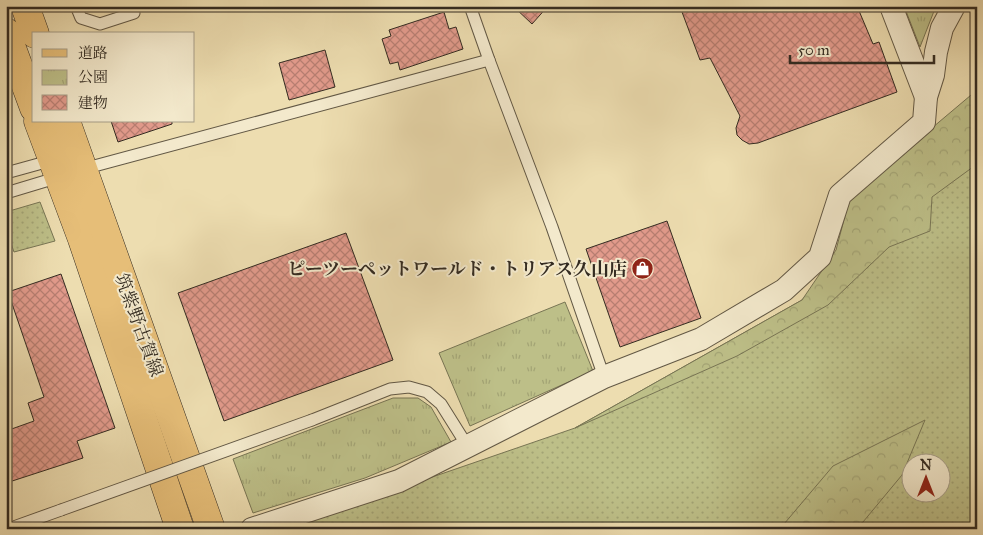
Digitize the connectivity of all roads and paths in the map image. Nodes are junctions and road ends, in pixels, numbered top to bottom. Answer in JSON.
{"nodes":[{"id":1,"x":26,"y":6,"type":"edge"},
{"id":2,"x":76,"y":6,"type":"edge"},
{"id":3,"x":470,"y":6,"type":"edge"},
{"id":4,"x":891,"y":6,"type":"edge"},
{"id":5,"x":954,"y":6,"type":"edge"},
{"id":6,"x":134,"y":13,"type":"dead end"},
{"id":7,"x":6,"y":32,"type":"edge"},
{"id":8,"x":34,"y":32,"type":"edge"},
{"id":9,"x":488,"y":60,"type":"junction"},
{"id":10,"x":926,"y":97,"type":"junction"},
{"id":11,"x":32,"y":103,"type":"edge"},
{"id":12,"x":39,"y":122,"type":"edge"},
{"id":13,"x":66,"y":122,"type":"edge"},
{"id":14,"x":65,"y":169,"type":"junction"},
{"id":15,"x":6,"y":173,"type":"edge"},
{"id":16,"x":6,"y":192,"type":"edge"},
{"id":17,"x":604,"y":377,"type":"junction"},
{"id":18,"x":468,"y":447,"type":"junction"},
{"id":19,"x":8,"y":529,"type":"edge"},
{"id":20,"x":180,"y":529,"type":"edge"},
{"id":21,"x":211,"y":529,"type":"edge"},
{"id":22,"x":252,"y":529,"type":"edge"}],
"edges":[{"from":1,"to":8,"type":"main road"},
{"from":2,"to":6,"type":"lane"},
{"from":3,"to":9,"type":"lane"},
{"from":4,"to":10,"type":"street"},
{"from":5,"to":10,"type":"street"},
{"from":7,"to":11,"type":"main road"},
{"from":9,"to":14,"type":"lane"},
{"from":9,"to":17,"type":"lane"},
{"from":10,"to":17,"type":"street"},
{"from":12,"to":14,"type":"main road","name":"筑紫野古賀線"},
{"from":13,"to":14,"type":"main road","name":"筑紫野古賀線"},
{"from":14,"to":15,"type":"lane"},
{"from":14,"to":16,"type":"lane"},
{"from":14,"to":20,"type":"main road","name":"筑紫野古賀線"},
{"from":14,"to":21,"type":"main road","name":"筑紫野古賀線"},
{"from":17,"to":18,"type":"street"},
{"from":18,"to":19,"type":"lane","bridge":true},
{"from":18,"to":22,"type":"street"}]}
